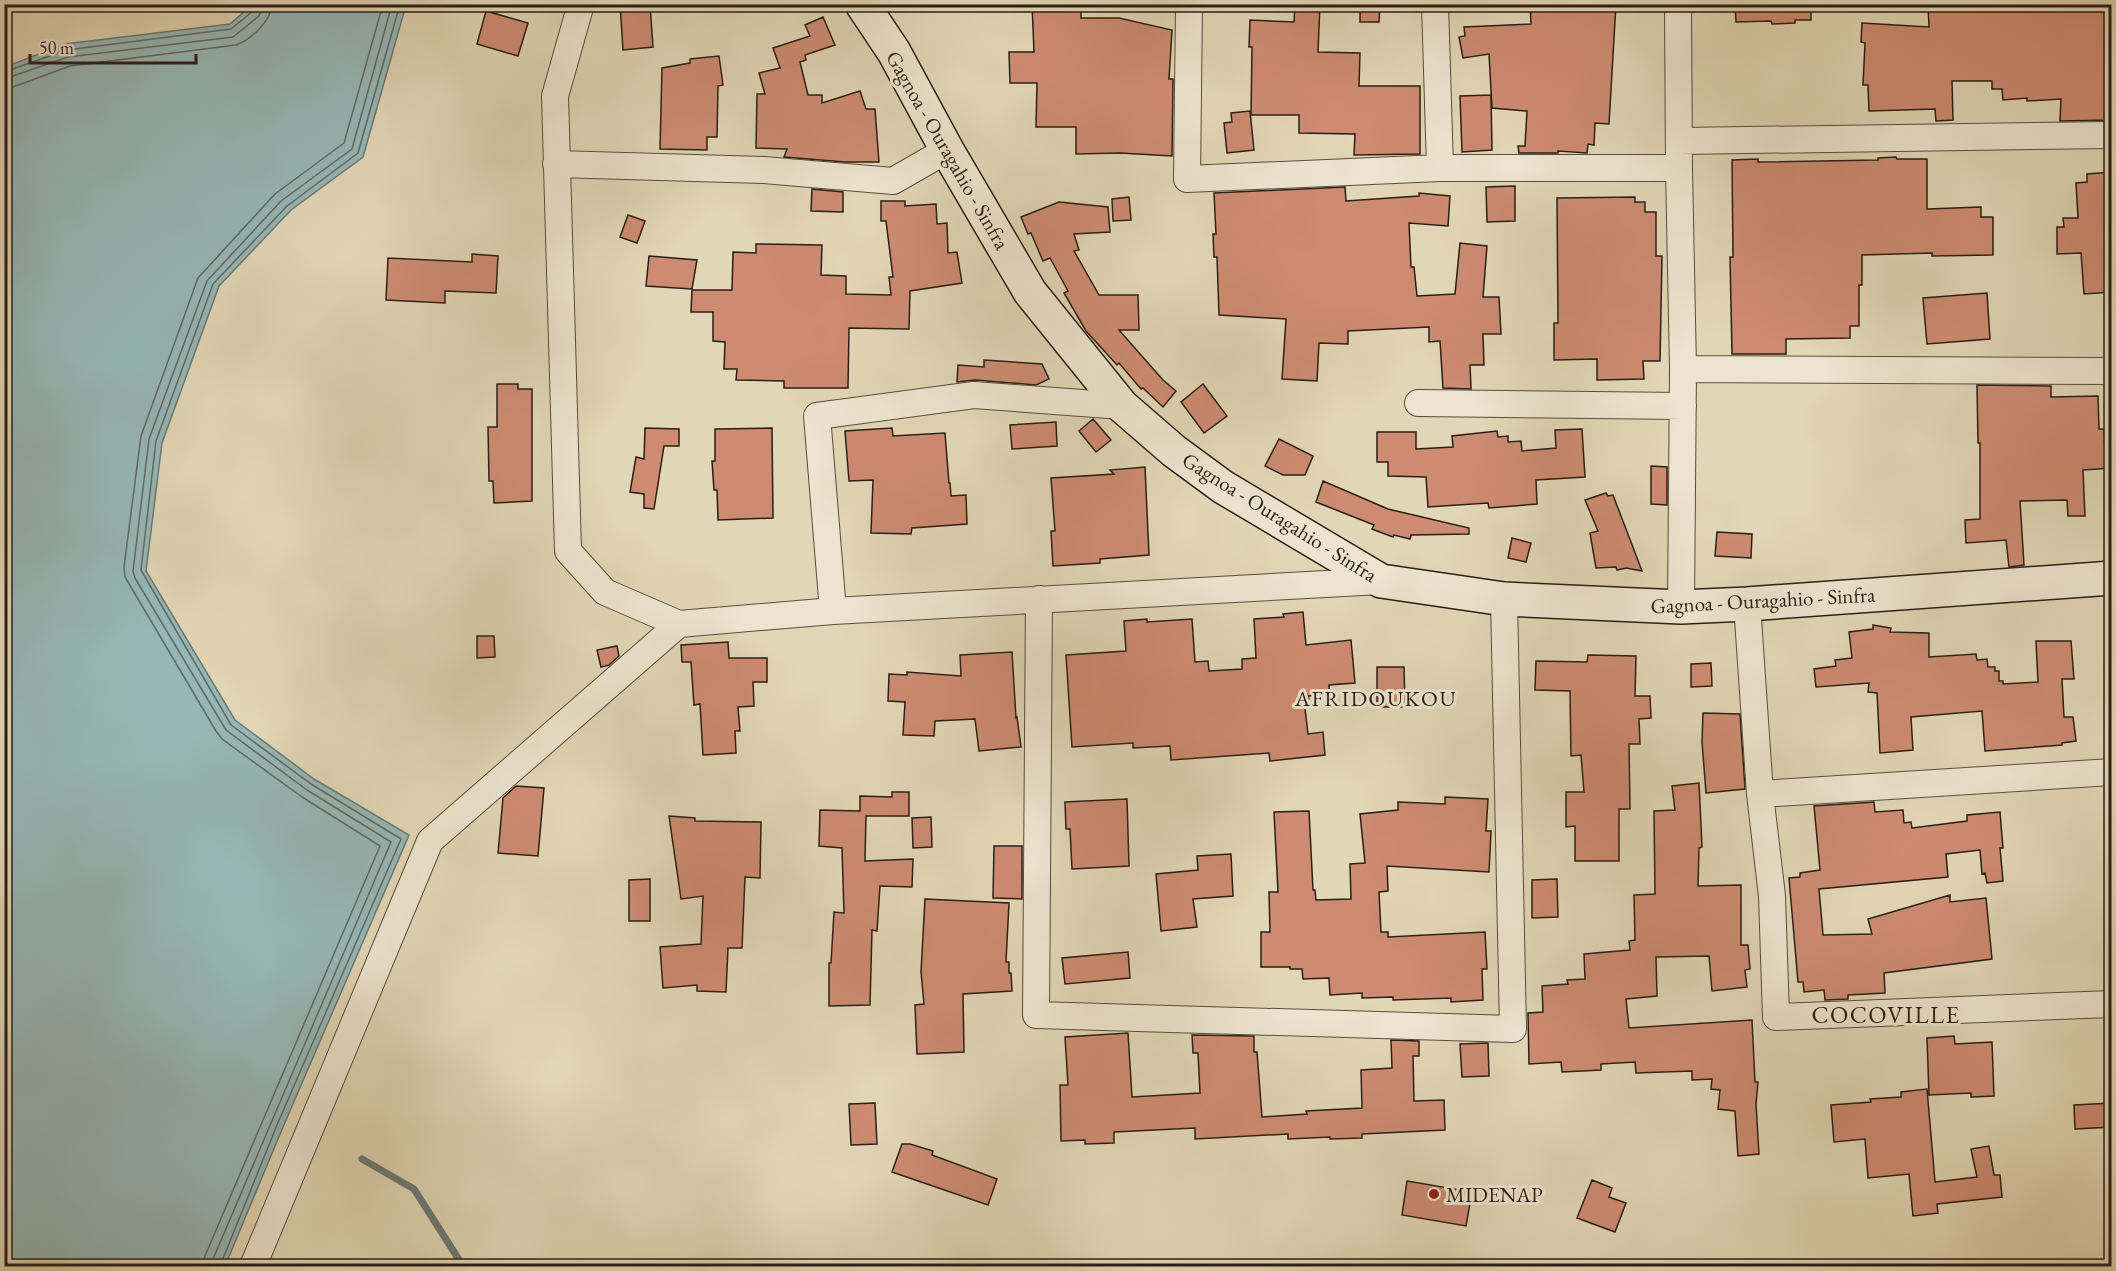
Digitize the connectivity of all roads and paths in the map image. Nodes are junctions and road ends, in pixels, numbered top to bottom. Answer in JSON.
{"nodes":[{"id":1,"x":581,"y":4,"type":"edge"},
{"id":2,"x":862,"y":4,"type":"edge"},
{"id":3,"x":1189,"y":4,"type":"edge"},
{"id":4,"x":1435,"y":4,"type":"edge"},
{"id":5,"x":1678,"y":4,"type":"edge"},
{"id":6,"x":2112,"y":135,"type":"edge"},
{"id":7,"x":1679,"y":141,"type":"junction"},
{"id":8,"x":947,"y":150,"type":"junction"},
{"id":9,"x":556,"y":164,"type":"junction"},
{"id":10,"x":1440,"y":168,"type":"junction"},
{"id":11,"x":1679,"y":168,"type":"junction"},
{"id":12,"x":1683,"y":369,"type":"junction"},
{"id":13,"x":2112,"y":371,"type":"edge"},
{"id":14,"x":1418,"y":403,"type":"dead end"},
{"id":15,"x":1122,"y":406,"type":"junction"},
{"id":16,"x":1683,"y":406,"type":"junction"},
{"id":17,"x":2112,"y":578,"type":"edge"},
{"id":18,"x":1381,"y":580,"type":"junction"},
{"id":19,"x":1040,"y":599,"type":"junction"},
{"id":20,"x":1504,"y":599,"type":"junction"},
{"id":21,"x":1747,"y":604,"type":"junction"},
{"id":22,"x":1681,"y":607,"type":"junction"},
{"id":23,"x":833,"y":611,"type":"junction"},
{"id":24,"x":679,"y":624,"type":"junction"},
{"id":25,"x":2112,"y":772,"type":"edge"},
{"id":26,"x":1760,"y":794,"type":"junction"},
{"id":27,"x":2112,"y":1004,"type":"edge"},
{"id":28,"x":253,"y":1266,"type":"edge"}],
"edges":[{"from":1,"to":9,"type":"street"},
{"from":2,"to":8,"type":"main road","name":"Gagnoa - Ouragahio - Sinfra"},
{"from":3,"to":10,"type":"street"},
{"from":4,"to":10,"type":"street"},
{"from":5,"to":7,"type":"street"},
{"from":6,"to":7,"type":"street"},
{"from":7,"to":11,"type":"street"},
{"from":8,"to":9,"type":"street"},
{"from":8,"to":15,"type":"main road","name":"Gagnoa - Ouragahio - Sinfra"},
{"from":9,"to":24,"type":"street"},
{"from":10,"to":11,"type":"street"},
{"from":11,"to":12,"type":"street"},
{"from":12,"to":13,"type":"street"},
{"from":12,"to":16,"type":"street"},
{"from":14,"to":16,"type":"street"},
{"from":15,"to":18,"type":"main road","name":"Gagnoa - Ouragahio - Sinfra"},
{"from":15,"to":23,"type":"street"},
{"from":16,"to":22,"type":"street"},
{"from":17,"to":21,"type":"main road","name":"Gagnoa - Ouragahio - Sinfra"},
{"from":18,"to":19,"type":"street"},
{"from":18,"to":20,"type":"main road","name":"Gagnoa - Ouragahio - Sinfra"},
{"from":19,"to":20,"type":"street"},
{"from":19,"to":23,"type":"street"},
{"from":20,"to":22,"type":"main road","name":"Gagnoa - Ouragahio - Sinfra"},
{"from":21,"to":22,"type":"main road","name":"Gagnoa - Ouragahio - Sinfra"},
{"from":21,"to":26,"type":"street"},
{"from":23,"to":24,"type":"street"},
{"from":24,"to":28,"type":"street"},
{"from":25,"to":26,"type":"street"},
{"from":26,"to":27,"type":"street"}]}
